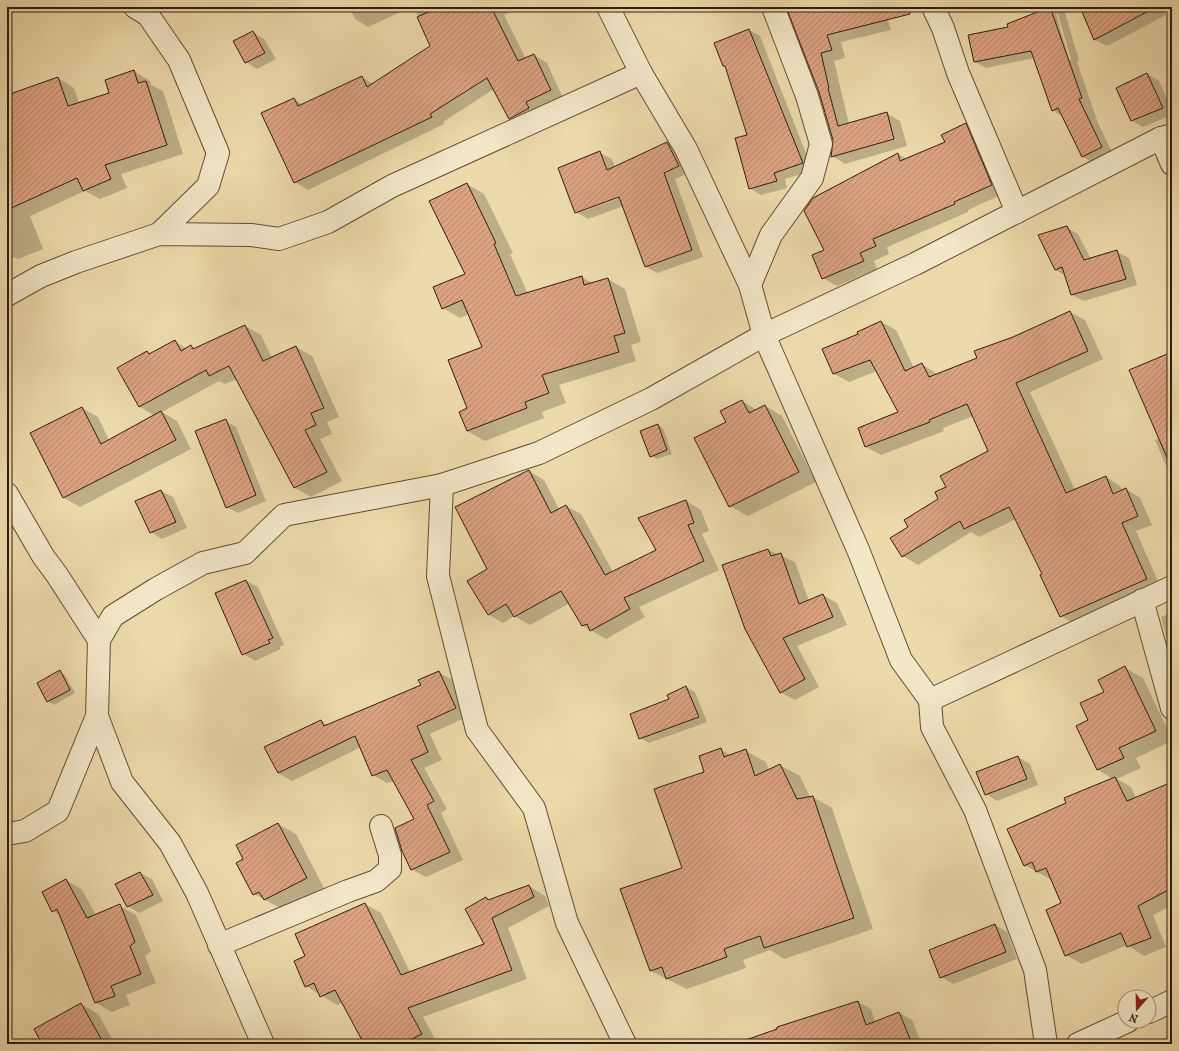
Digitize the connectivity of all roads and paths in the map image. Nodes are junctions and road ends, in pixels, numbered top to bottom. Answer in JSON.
{"nodes":[{"id":1,"x":135,"y":7,"type":"edge"},
{"id":2,"x":608,"y":7,"type":"edge"},
{"id":3,"x":773,"y":7,"type":"edge"},
{"id":4,"x":933,"y":7,"type":"edge"},
{"id":5,"x":641,"y":73,"type":"junction"},
{"id":6,"x":1167,"y":136,"type":"edge"},
{"id":7,"x":1172,"y":164,"type":"edge"},
{"id":8,"x":1017,"y":212,"type":"junction"},
{"id":9,"x":159,"y":234,"type":"junction"},
{"id":10,"x":750,"y":285,"type":"junction"},
{"id":11,"x":7,"y":295,"type":"edge"},
{"id":12,"x":764,"y":335,"type":"junction"},
{"id":13,"x":442,"y":485,"type":"junction"},
{"id":14,"x":7,"y":494,"type":"edge"},
{"id":15,"x":1172,"y":587,"type":"edge"},
{"id":16,"x":1142,"y":600,"type":"junction"},
{"id":17,"x":99,"y":640,"type":"junction"},
{"id":18,"x":930,"y":700,"type":"junction"},
{"id":19,"x":1172,"y":708,"type":"edge"},
{"id":20,"x":97,"y":716,"type":"junction"},
{"id":21,"x":381,"y":826,"type":"dead end"},
{"id":22,"x":7,"y":834,"type":"edge"},
{"id":23,"x":219,"y":945,"type":"junction"},
{"id":24,"x":1172,"y":1001,"type":"edge"},
{"id":25,"x":1157,"y":1008,"type":"edge"},
{"id":26,"x":1117,"y":1026,"type":"edge"},
{"id":27,"x":263,"y":1044,"type":"edge"},
{"id":28,"x":625,"y":1044,"type":"edge"},
{"id":29,"x":1046,"y":1044,"type":"edge"},
{"id":30,"x":1078,"y":1044,"type":"edge"}],
"edges":[{"from":1,"to":9,"type":"street"},
{"from":2,"to":5,"type":"street"},
{"from":3,"to":10,"type":"street"},
{"from":4,"to":8,"type":"street"},
{"from":5,"to":9,"type":"street"},
{"from":5,"to":10,"type":"street"},
{"from":6,"to":7,"type":"street"},
{"from":6,"to":8,"type":"street"},
{"from":8,"to":12,"type":"street"},
{"from":9,"to":11,"type":"street"},
{"from":10,"to":12,"type":"street"},
{"from":12,"to":13,"type":"street"},
{"from":12,"to":18,"type":"street"},
{"from":13,"to":17,"type":"street"},
{"from":13,"to":28,"type":"street"},
{"from":14,"to":17,"type":"street"},
{"from":15,"to":16,"type":"street"},
{"from":16,"to":18,"type":"street"},
{"from":16,"to":19,"type":"street"},
{"from":17,"to":20,"type":"street"},
{"from":18,"to":29,"type":"street"},
{"from":20,"to":22,"type":"street"},
{"from":20,"to":23,"type":"street"},
{"from":21,"to":23,"type":"street"},
{"from":23,"to":27,"type":"street"},
{"from":24,"to":25,"type":"street"},
{"from":26,"to":30,"type":"street"}]}
